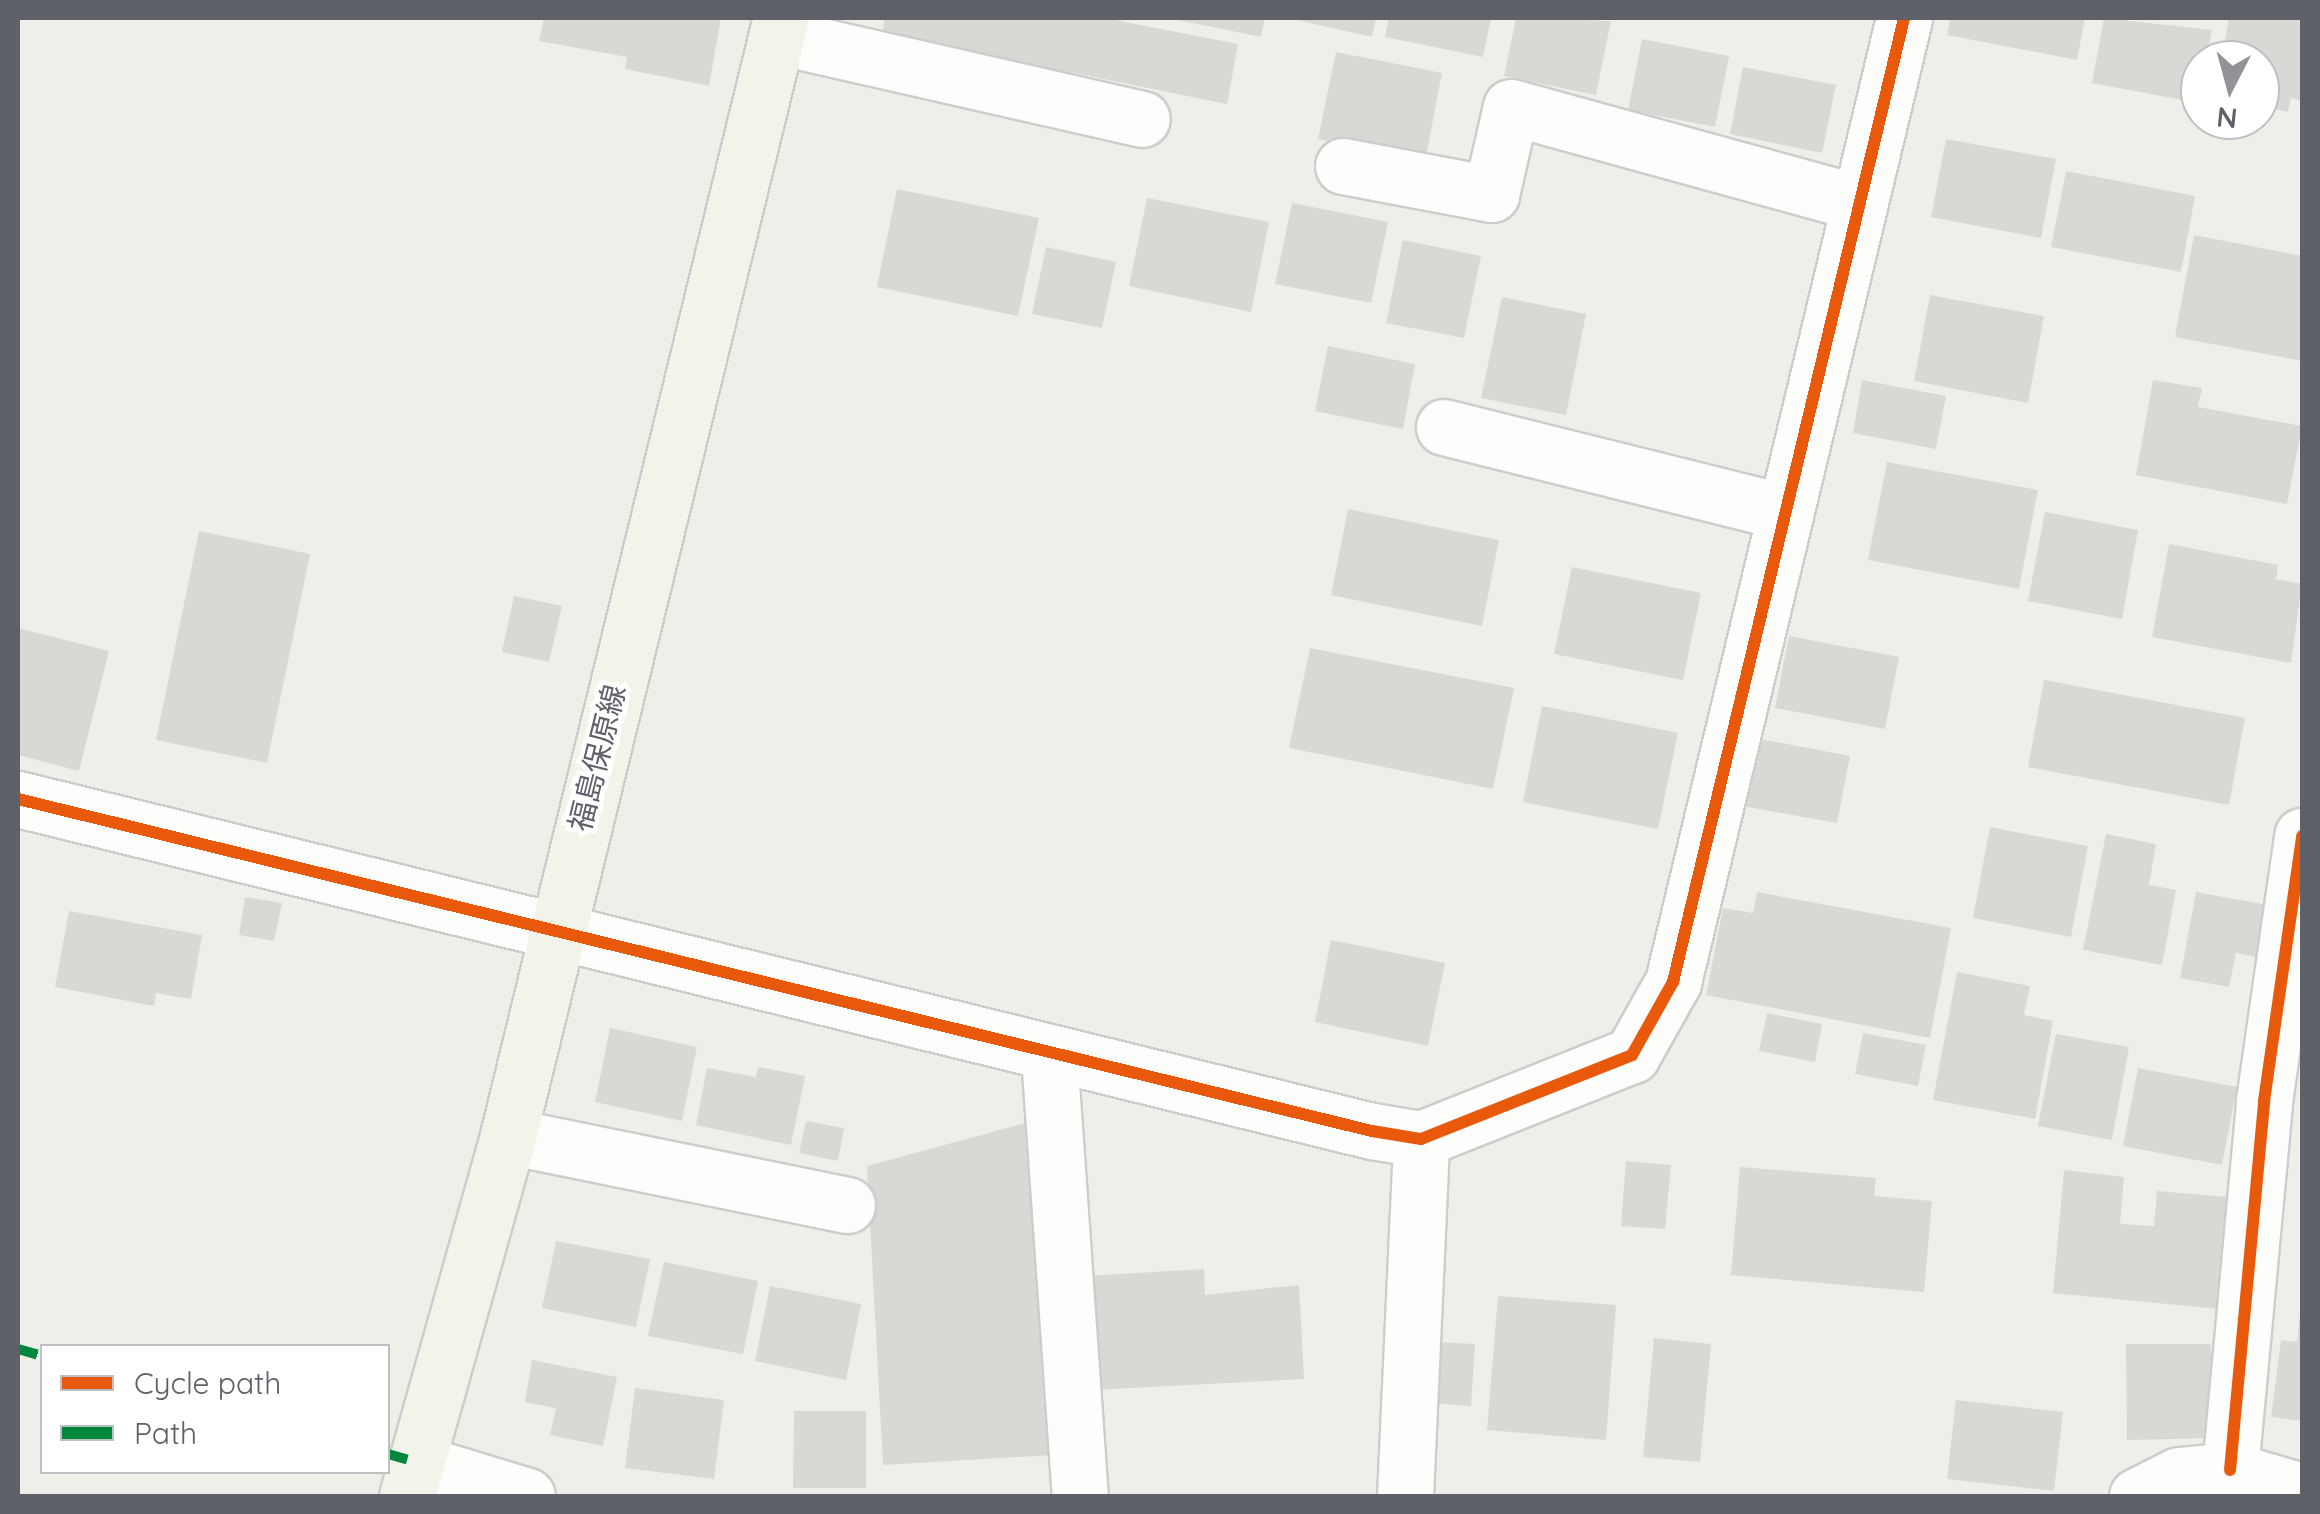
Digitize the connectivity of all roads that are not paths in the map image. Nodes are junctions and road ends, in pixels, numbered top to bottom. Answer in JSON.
{"nodes":[{"id":1,"x":1900,"y":18,"type":"edge"},
{"id":2,"x":779,"y":27,"type":"edge"},
{"id":3,"x":1142,"y":120,"type":"dead end"},
{"id":4,"x":1343,"y":166,"type":"dead end"},
{"id":5,"x":1859,"y":203,"type":"junction"},
{"id":6,"x":1444,"y":426,"type":"dead end"},
{"id":7,"x":1786,"y":512,"type":"junction"},
{"id":8,"x":18,"y":799,"type":"edge"},
{"id":9,"x":2302,"y":836,"type":"edge"},
{"id":10,"x":553,"y":933,"type":"junction"},
{"id":11,"x":1049,"y":1056,"type":"junction"},
{"id":12,"x":2283,"y":1104,"type":"edge"},
{"id":13,"x":508,"y":1136,"type":"junction"},
{"id":14,"x":1422,"y":1139,"type":"junction"},
{"id":15,"x":847,"y":1206,"type":"dead end"},
{"id":16,"x":2230,"y":1470,"type":"junction"},
{"id":17,"x":412,"y":1479,"type":"edge"},
{"id":18,"x":2302,"y":1491,"type":"edge"},
{"id":19,"x":528,"y":1496,"type":"edge"},
{"id":20,"x":1080,"y":1496,"type":"edge"},
{"id":21,"x":1405,"y":1496,"type":"edge"},
{"id":22,"x":2137,"y":1496,"type":"edge"}],
"edges":[{"from":1,"to":5,"type":"street"},
{"from":2,"to":3,"type":"street"},
{"from":2,"to":10,"type":"main road","name":"福島保原線"},
{"from":4,"to":5,"type":"street"},
{"from":5,"to":7,"type":"street"},
{"from":6,"to":7,"type":"street"},
{"from":7,"to":14,"type":"street"},
{"from":8,"to":10,"type":"street"},
{"from":9,"to":12,"type":"street"},
{"from":10,"to":11,"type":"street"},
{"from":10,"to":13,"type":"main road","name":"福島保原線"},
{"from":11,"to":14,"type":"street"},
{"from":11,"to":20,"type":"street"},
{"from":12,"to":16,"type":"street"},
{"from":13,"to":15,"type":"street"},
{"from":13,"to":17,"type":"main road","name":"福島保原線"},
{"from":14,"to":21,"type":"street"},
{"from":16,"to":18,"type":"street"},
{"from":16,"to":22,"type":"street"},
{"from":17,"to":19,"type":"street"}]}
